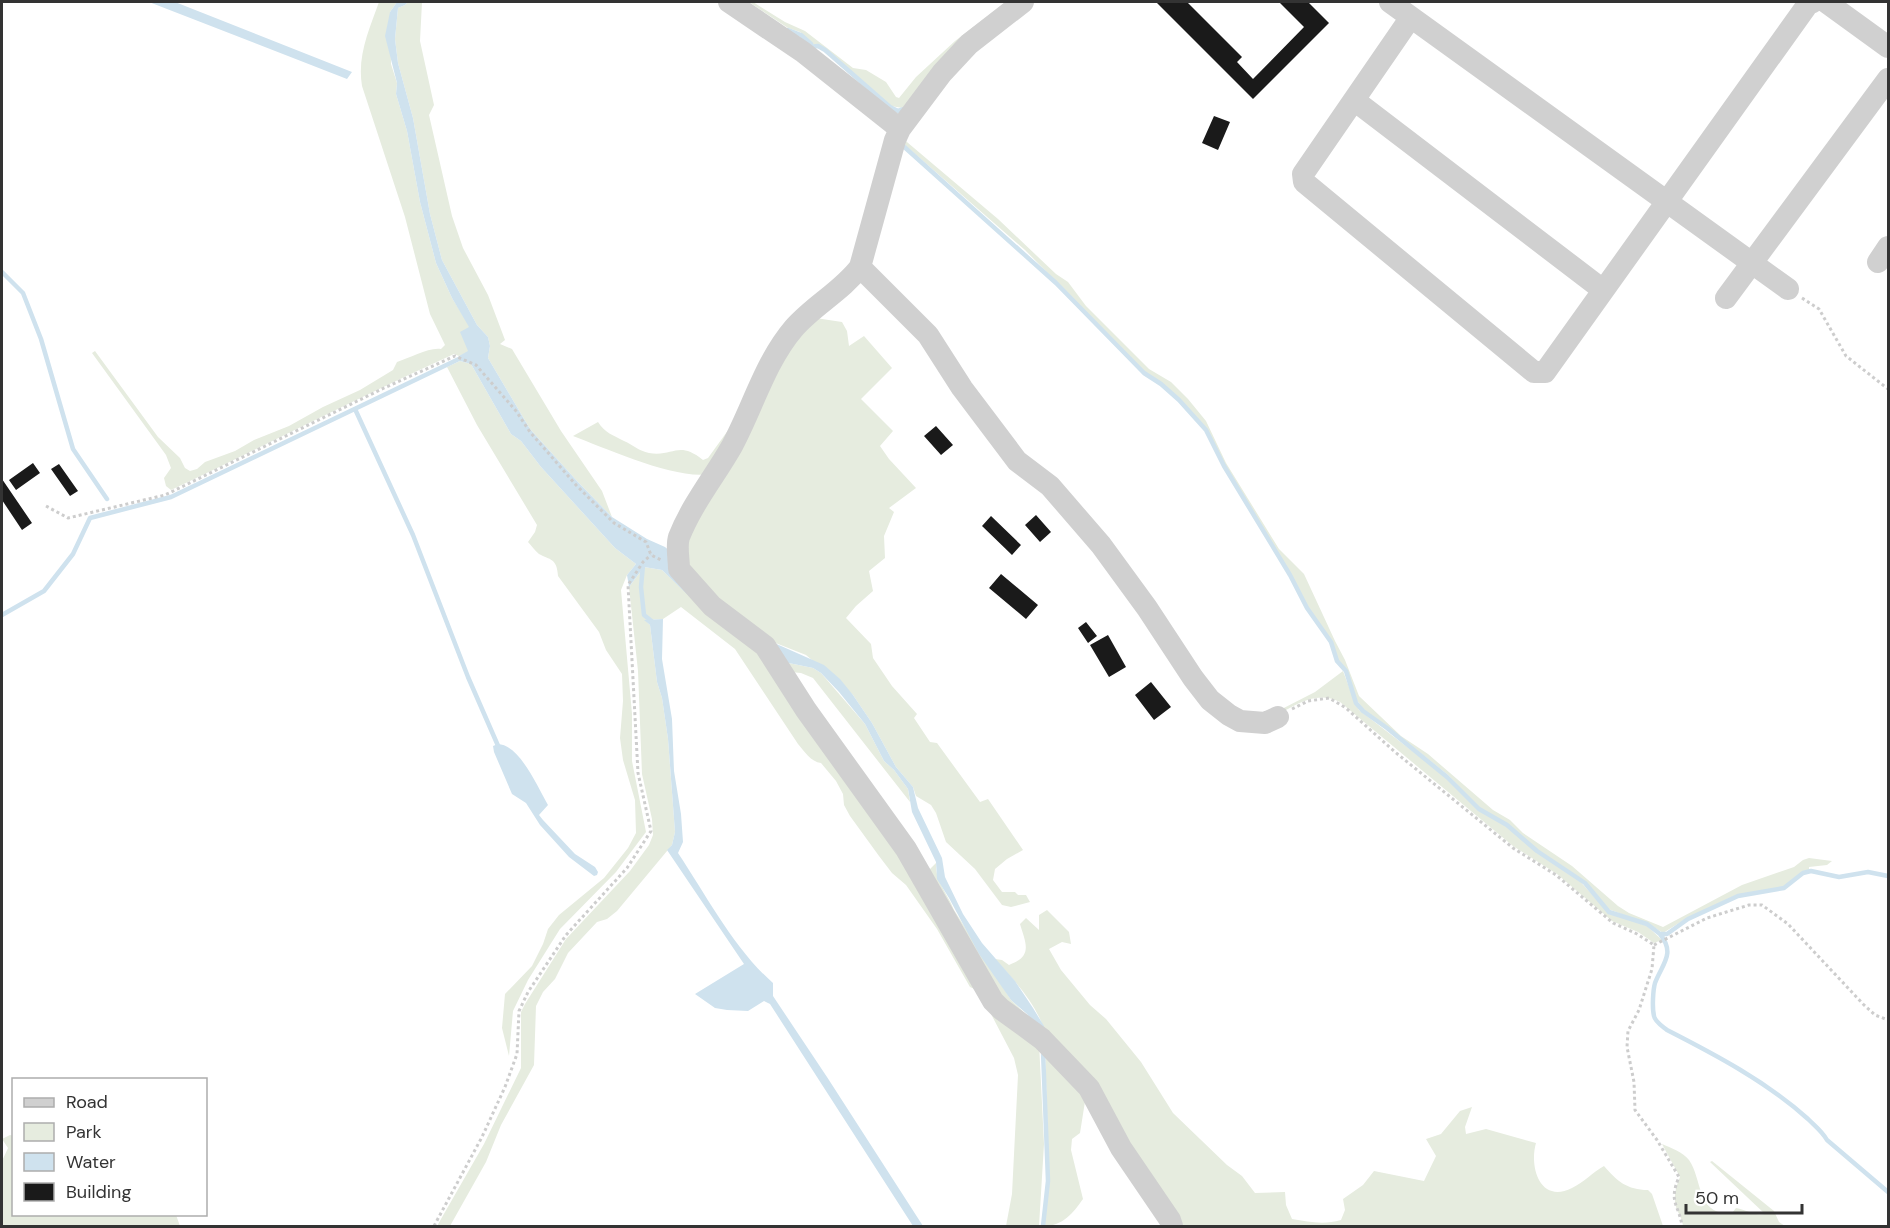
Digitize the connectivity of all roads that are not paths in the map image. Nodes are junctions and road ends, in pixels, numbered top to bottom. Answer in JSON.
{"nodes":[{"id":1,"x":729,"y":2,"type":"edge"},
{"id":2,"x":1023,"y":2,"type":"edge"},
{"id":3,"x":1390,"y":2,"type":"edge"},
{"id":4,"x":1813,"y":2,"type":"edge"},
{"id":5,"x":1826,"y":2,"type":"edge"},
{"id":6,"x":1411,"y":17,"type":"junction"},
{"id":7,"x":1888,"y":47,"type":"edge"},
{"id":8,"x":1888,"y":79,"type":"edge"},
{"id":9,"x":1354,"y":100,"type":"junction"},
{"id":10,"x":900,"y":129,"type":"junction"},
{"id":11,"x":1666,"y":201,"type":"junction"},
{"id":12,"x":1752,"y":263,"type":"junction"},
{"id":13,"x":860,"y":267,"type":"junction"},
{"id":14,"x":1788,"y":289,"type":"road end"},
{"id":15,"x":1603,"y":291,"type":"junction"},
{"id":16,"x":1726,"y":298,"type":"dead end"},
{"id":17,"x":1278,"y":717,"type":"road end"},
{"id":18,"x":1172,"y":1227,"type":"edge"}],
"edges":[{"from":1,"to":10,"type":"street"},
{"from":2,"to":10,"type":"street"},
{"from":3,"to":6,"type":"street"},
{"from":4,"to":11,"type":"street"},
{"from":5,"to":7,"type":"street"},
{"from":6,"to":9,"type":"street"},
{"from":6,"to":11,"type":"street"},
{"from":8,"to":12,"type":"street"},
{"from":9,"to":15,"type":"street"},
{"from":9,"to":15,"type":"street"},
{"from":10,"to":13,"type":"street"},
{"from":11,"to":12,"type":"street"},
{"from":11,"to":15,"type":"street"},
{"from":12,"to":14,"type":"street"},
{"from":12,"to":16,"type":"street"},
{"from":13,"to":17,"type":"street"},
{"from":13,"to":18,"type":"street"}]}
